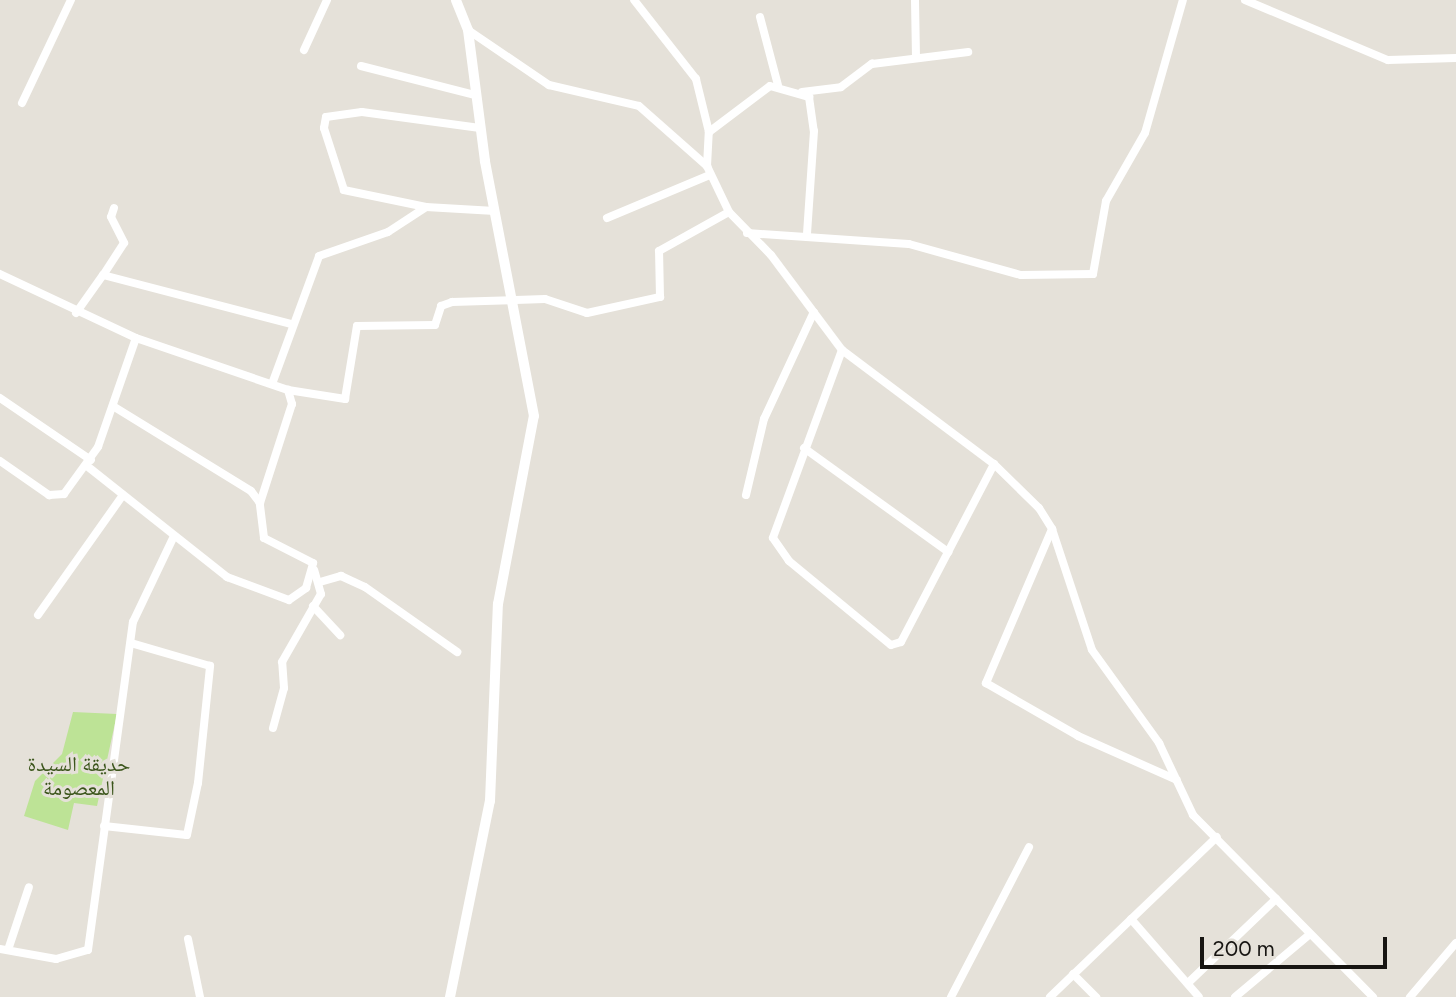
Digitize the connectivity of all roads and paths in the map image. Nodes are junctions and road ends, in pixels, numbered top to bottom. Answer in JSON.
{"nodes":[{"id":1,"x":71,"y":0,"type":"edge"},
{"id":2,"x":327,"y":0,"type":"edge"},
{"id":3,"x":456,"y":0,"type":"edge"},
{"id":4,"x":634,"y":0,"type":"edge"},
{"id":5,"x":915,"y":0,"type":"edge"},
{"id":6,"x":1183,"y":0,"type":"edge"},
{"id":7,"x":1245,"y":0,"type":"edge"},
{"id":8,"x":760,"y":17,"type":"dead end"},
{"id":9,"x":468,"y":30,"type":"junction"},
{"id":10,"x":304,"y":50,"type":"dead end"},
{"id":11,"x":968,"y":52,"type":"dead end"},
{"id":12,"x":916,"y":57,"type":"junction"},
{"id":13,"x":1456,"y":58,"type":"edge"},
{"id":14,"x":361,"y":66,"type":"dead end"},
{"id":15,"x":778,"y":85,"type":"junction"},
{"id":16,"x":802,"y":92,"type":"junction"},
{"id":17,"x":475,"y":95,"type":"junction"},
{"id":18,"x":22,"y":103,"type":"dead end"},
{"id":19,"x":480,"y":128,"type":"junction"},
{"id":20,"x":709,"y":132,"type":"junction"},
{"id":21,"x":708,"y":171,"type":"junction"},
{"id":22,"x":426,"y":207,"type":"junction"},
{"id":23,"x":114,"y":208,"type":"dead end"},
{"id":24,"x":495,"y":211,"type":"junction"},
{"id":25,"x":729,"y":212,"type":"junction"},
{"id":26,"x":607,"y":218,"type":"dead end"},
{"id":27,"x":747,"y":233,"type":"junction"},
{"id":28,"x":807,"y":233,"type":"junction"},
{"id":29,"x":0,"y":274,"type":"edge"},
{"id":30,"x":103,"y":275,"type":"junction"},
{"id":31,"x":516,"y":301,"type":"junction"},
{"id":32,"x":814,"y":312,"type":"junction"},
{"id":33,"x":76,"y":313,"type":"junction"},
{"id":34,"x":291,"y":324,"type":"junction"},
{"id":35,"x":136,"y":338,"type":"junction"},
{"id":36,"x":842,"y":351,"type":"junction"},
{"id":37,"x":272,"y":384,"type":"junction"},
{"id":38,"x":288,"y":390,"type":"junction"},
{"id":39,"x":0,"y":398,"type":"edge"},
{"id":40,"x":113,"y":406,"type":"junction"},
{"id":41,"x":804,"y":449,"type":"junction"},
{"id":42,"x":0,"y":461,"type":"edge"},
{"id":43,"x":89,"y":463,"type":"junction"},
{"id":44,"x":994,"y":464,"type":"junction"},
{"id":45,"x":124,"y":495,"type":"junction"},
{"id":46,"x":746,"y":495,"type":"dead end"},
{"id":47,"x":260,"y":503,"type":"junction"},
{"id":48,"x":1052,"y":528,"type":"junction"},
{"id":49,"x":173,"y":538,"type":"junction"},
{"id":50,"x":948,"y":552,"type":"junction"},
{"id":51,"x":314,"y":570,"type":"junction"},
{"id":52,"x":320,"y":582,"type":"junction"},
{"id":53,"x":313,"y":606,"type":"junction"},
{"id":54,"x":38,"y":615,"type":"dead end"},
{"id":55,"x":340,"y":635,"type":"dead end"},
{"id":56,"x":131,"y":643,"type":"junction"},
{"id":57,"x":457,"y":652,"type":"dead end"},
{"id":58,"x":273,"y":728,"type":"dead end"},
{"id":59,"x":1177,"y":780,"type":"junction"},
{"id":60,"x":104,"y":826,"type":"junction"},
{"id":61,"x":1217,"y":837,"type":"junction"},
{"id":62,"x":1029,"y":847,"type":"dead end"},
{"id":63,"x":29,"y":887,"type":"dead end"},
{"id":64,"x":1276,"y":899,"type":"junction"},
{"id":65,"x":1131,"y":919,"type":"junction"},
{"id":66,"x":1310,"y":934,"type":"junction"},
{"id":67,"x":188,"y":939,"type":"dead end"},
{"id":68,"x":1456,"y":943,"type":"edge"},
{"id":69,"x":4,"y":949,"type":"edge"},
{"id":70,"x":1073,"y":974,"type":"junction"},
{"id":71,"x":1188,"y":984,"type":"junction"},
{"id":72,"x":1368,"y":995,"type":"edge"},
{"id":73,"x":200,"y":997,"type":"edge"},
{"id":74,"x":450,"y":997,"type":"edge"},
{"id":75,"x":951,"y":997,"type":"edge"},
{"id":76,"x":1051,"y":997,"type":"edge"},
{"id":77,"x":1096,"y":997,"type":"edge"},
{"id":78,"x":1199,"y":997,"type":"edge"},
{"id":79,"x":1235,"y":997,"type":"edge"},
{"id":80,"x":1410,"y":997,"type":"edge"}],
"edges":[{"from":1,"to":18,"type":"street"},
{"from":2,"to":10,"type":"street"},
{"from":3,"to":9,"type":"street"},
{"from":4,"to":20,"type":"street"},
{"from":5,"to":12,"type":"street"},
{"from":6,"to":28,"type":"street"},
{"from":7,"to":13,"type":"street"},
{"from":8,"to":15,"type":"street"},
{"from":9,"to":17,"type":"street"},
{"from":9,"to":21,"type":"street"},
{"from":11,"to":12,"type":"street"},
{"from":12,"to":16,"type":"street"},
{"from":14,"to":17,"type":"street"},
{"from":15,"to":16,"type":"street"},
{"from":15,"to":20,"type":"street"},
{"from":16,"to":28,"type":"street"},
{"from":17,"to":19,"type":"street"},
{"from":19,"to":22,"type":"street"},
{"from":19,"to":24,"type":"street"},
{"from":20,"to":21,"type":"street"},
{"from":21,"to":25,"type":"street"},
{"from":21,"to":26,"type":"street"},
{"from":22,"to":24,"type":"street"},
{"from":22,"to":34,"type":"street"},
{"from":23,"to":30,"type":"street"},
{"from":24,"to":31,"type":"street"},
{"from":25,"to":27,"type":"street"},
{"from":25,"to":31,"type":"street"},
{"from":27,"to":28,"type":"street"},
{"from":27,"to":32,"type":"street"},
{"from":29,"to":33,"type":"street"},
{"from":30,"to":33,"type":"street"},
{"from":30,"to":34,"type":"street"},
{"from":31,"to":38,"type":"street"},
{"from":31,"to":74,"type":"street"},
{"from":32,"to":36,"type":"street"},
{"from":32,"to":46,"type":"street"},
{"from":33,"to":35,"type":"street"},
{"from":34,"to":37,"type":"street"},
{"from":35,"to":37,"type":"street"},
{"from":35,"to":40,"type":"street"},
{"from":36,"to":41,"type":"street"},
{"from":36,"to":44,"type":"street"},
{"from":37,"to":38,"type":"street"},
{"from":38,"to":47,"type":"street"},
{"from":39,"to":43,"type":"street"},
{"from":40,"to":43,"type":"street"},
{"from":40,"to":47,"type":"street"},
{"from":41,"to":50,"type":"street"},
{"from":41,"to":50,"type":"street"},
{"from":42,"to":43,"type":"street"},
{"from":43,"to":45,"type":"street"},
{"from":44,"to":48,"type":"street"},
{"from":44,"to":50,"type":"street"},
{"from":45,"to":49,"type":"street"},
{"from":45,"to":54,"type":"street"},
{"from":47,"to":51,"type":"street"},
{"from":48,"to":59,"type":"street"},
{"from":48,"to":59,"type":"street"},
{"from":49,"to":51,"type":"street"},
{"from":49,"to":56,"type":"street"},
{"from":51,"to":52,"type":"street"},
{"from":52,"to":53,"type":"street"},
{"from":52,"to":57,"type":"street"},
{"from":53,"to":55,"type":"street"},
{"from":53,"to":58,"type":"street"},
{"from":56,"to":60,"type":"street"},
{"from":56,"to":60,"type":"street"},
{"from":59,"to":61,"type":"street"},
{"from":60,"to":69,"type":"street"},
{"from":61,"to":64,"type":"street"},
{"from":61,"to":65,"type":"street"},
{"from":62,"to":75,"type":"street"},
{"from":63,"to":69,"type":"street"},
{"from":64,"to":66,"type":"street"},
{"from":64,"to":71,"type":"street"},
{"from":65,"to":70,"type":"street"},
{"from":65,"to":71,"type":"street"},
{"from":66,"to":72,"type":"street"},
{"from":66,"to":79,"type":"street"},
{"from":67,"to":73,"type":"street"},
{"from":68,"to":80,"type":"street"},
{"from":70,"to":76,"type":"street"},
{"from":70,"to":77,"type":"street"},
{"from":71,"to":78,"type":"street"}]}
